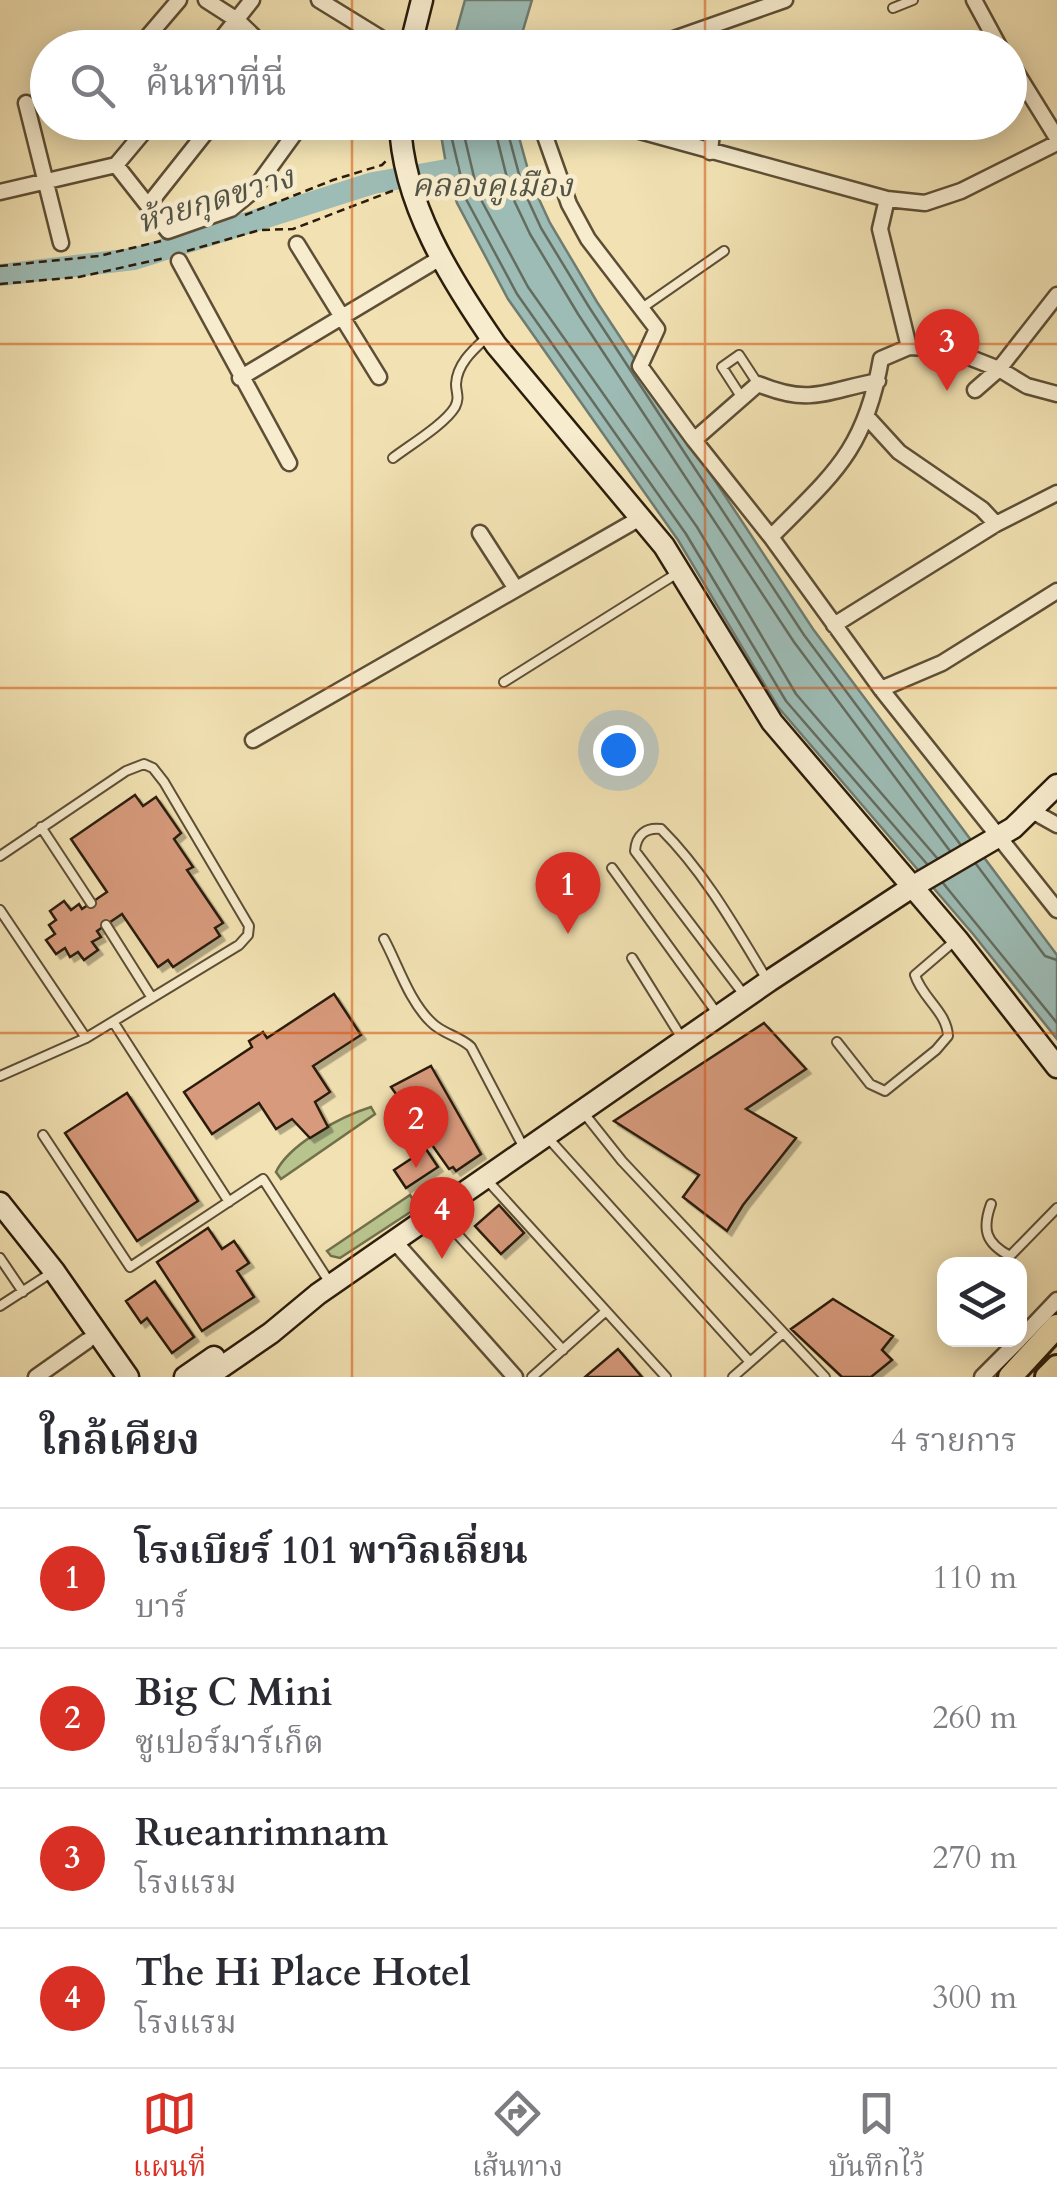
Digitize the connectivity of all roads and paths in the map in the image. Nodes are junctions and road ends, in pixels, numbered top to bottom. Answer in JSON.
{"nodes":[{"id":1,"x":179,"y":0,"type":"edge"},
{"id":2,"x":206,"y":0,"type":"edge"},
{"id":3,"x":252,"y":0,"type":"edge"},
{"id":4,"x":319,"y":0,"type":"edge"},
{"id":5,"x":422,"y":0,"type":"edge"},
{"id":6,"x":785,"y":0,"type":"edge"},
{"id":7,"x":913,"y":0,"type":"edge"},
{"id":8,"x":974,"y":0,"type":"edge"},
{"id":9,"x":893,"y":8,"type":"dead end"},
{"id":10,"x":237,"y":20,"type":"junction"},
{"id":11,"x":153,"y":30,"type":"edge"},
{"id":12,"x":229,"y":30,"type":"edge"},
{"id":13,"x":247,"y":30,"type":"edge"},
{"id":14,"x":368,"y":30,"type":"edge"},
{"id":15,"x":414,"y":30,"type":"edge"},
{"id":16,"x":713,"y":30,"type":"edge"},
{"id":17,"x":990,"y":30,"type":"edge"},
{"id":18,"x":1027,"y":90,"type":"edge"},
{"id":19,"x":26,"y":103,"type":"dead end"},
{"id":20,"x":30,"y":118,"type":"edge"},
{"id":21,"x":36,"y":140,"type":"edge"},
{"id":22,"x":137,"y":140,"type":"edge"},
{"id":23,"x":200,"y":140,"type":"edge"},
{"id":24,"x":290,"y":140,"type":"edge"},
{"id":25,"x":401,"y":140,"type":"edge"},
{"id":26,"x":546,"y":140,"type":"edge"},
{"id":27,"x":669,"y":140,"type":"edge"},
{"id":28,"x":711,"y":140,"type":"edge"},
{"id":29,"x":1057,"y":140,"type":"edge"},
{"id":30,"x":710,"y":152,"type":"junction"},
{"id":31,"x":116,"y":165,"type":"junction"},
{"id":32,"x":46,"y":180,"type":"junction"},
{"id":33,"x":0,"y":192,"type":"edge"},
{"id":34,"x":414,"y":196,"type":"junction"},
{"id":35,"x":887,"y":198,"type":"junction"},
{"id":36,"x":150,"y":204,"type":"junction"},
{"id":37,"x":61,"y":243,"type":"dead end"},
{"id":38,"x":297,"y":244,"type":"dead end"},
{"id":39,"x":724,"y":250,"type":"dead end"},
{"id":40,"x":442,"y":257,"type":"junction"},
{"id":41,"x":179,"y":261,"type":"dead end"},
{"id":42,"x":0,"y":284,"type":"edge"},
{"id":43,"x":1057,"y":295,"type":"edge"},
{"id":44,"x":641,"y":309,"type":"junction"},
{"id":45,"x":341,"y":317,"type":"junction"},
{"id":46,"x":490,"y":336,"type":"junction"},
{"id":47,"x":910,"y":346,"type":"junction"},
{"id":48,"x":999,"y":369,"type":"junction"},
{"id":49,"x":380,"y":377,"type":"dead end"},
{"id":50,"x":240,"y":378,"type":"junction"},
{"id":51,"x":878,"y":380,"type":"junction"},
{"id":52,"x":758,"y":384,"type":"junction"},
{"id":53,"x":975,"y":390,"type":"dead end"},
{"id":54,"x":1057,"y":394,"type":"edge"},
{"id":55,"x":742,"y":398,"type":"junction"},
{"id":56,"x":867,"y":418,"type":"junction"},
{"id":57,"x":694,"y":440,"type":"junction"},
{"id":58,"x":393,"y":458,"type":"dead end"},
{"id":59,"x":289,"y":463,"type":"dead end"},
{"id":60,"x":1057,"y":493,"type":"edge"},
{"id":61,"x":642,"y":517,"type":"junction"},
{"id":62,"x":996,"y":524,"type":"junction"},
{"id":63,"x":480,"y":533,"type":"dead end"},
{"id":64,"x":771,"y":537,"type":"junction"},
{"id":65,"x":680,"y":571,"type":"junction"},
{"id":66,"x":516,"y":589,"type":"junction"},
{"id":67,"x":1057,"y":591,"type":"edge"},
{"id":68,"x":834,"y":625,"type":"junction"},
{"id":69,"x":504,"y":682,"type":"dead end"},
{"id":70,"x":881,"y":689,"type":"junction"},
{"id":71,"x":253,"y":740,"type":"dead end"},
{"id":72,"x":1057,"y":785,"type":"edge"},
{"id":73,"x":1032,"y":811,"type":"junction"},
{"id":74,"x":1057,"y":825,"type":"edge"},
{"id":75,"x":42,"y":828,"type":"junction"},
{"id":76,"x":990,"y":842,"type":"junction"},
{"id":77,"x":0,"y":856,"type":"edge"},
{"id":78,"x":612,"y":868,"type":"dead end"},
{"id":79,"x":916,"y":885,"type":"junction"},
{"id":80,"x":91,"y":903,"type":"dead end"},
{"id":81,"x":0,"y":910,"type":"edge"},
{"id":82,"x":1057,"y":910,"type":"edge"},
{"id":83,"x":106,"y":926,"type":"dead end"},
{"id":84,"x":384,"y":938,"type":"dead end"},
{"id":85,"x":957,"y":940,"type":"junction"},
{"id":86,"x":632,"y":958,"type":"dead end"},
{"id":87,"x":768,"y":982,"type":"junction"},
{"id":88,"x":746,"y":997,"type":"junction"},
{"id":89,"x":152,"y":998,"type":"junction"},
{"id":90,"x":719,"y":1016,"type":"junction"},
{"id":91,"x":114,"y":1023,"type":"junction"},
{"id":92,"x":86,"y":1038,"type":"junction"},
{"id":93,"x":683,"y":1040,"type":"junction"},
{"id":94,"x":837,"y":1042,"type":"dead end"},
{"id":95,"x":1057,"y":1067,"type":"edge"},
{"id":96,"x":0,"y":1076,"type":"edge"},
{"id":97,"x":583,"y":1112,"type":"junction"},
{"id":98,"x":43,"y":1135,"type":"dead end"},
{"id":99,"x":547,"y":1136,"type":"junction"},
{"id":100,"x":526,"y":1150,"type":"junction"},
{"id":101,"x":486,"y":1180,"type":"junction"},
{"id":102,"x":229,"y":1202,"type":"junction"},
{"id":103,"x":992,"y":1204,"type":"dead end"},
{"id":104,"x":1057,"y":1208,"type":"edge"},
{"id":105,"x":4,"y":1210,"type":"edge"},
{"id":106,"x":438,"y":1213,"type":"junction"},
{"id":107,"x":395,"y":1242,"type":"junction"},
{"id":108,"x":0,"y":1258,"type":"edge"},
{"id":109,"x":49,"y":1274,"type":"junction"},
{"id":110,"x":324,"y":1289,"type":"junction"},
{"id":111,"x":23,"y":1292,"type":"junction"},
{"id":112,"x":1057,"y":1300,"type":"edge"},
{"id":113,"x":0,"y":1306,"type":"edge"},
{"id":114,"x":606,"y":1311,"type":"junction"},
{"id":115,"x":1057,"y":1326,"type":"edge"},
{"id":116,"x":1027,"y":1331,"type":"edge"},
{"id":117,"x":783,"y":1333,"type":"junction"},
{"id":118,"x":87,"y":1341,"type":"junction"},
{"id":119,"x":1014,"y":1347,"type":"edge"},
{"id":120,"x":562,"y":1350,"type":"junction"},
{"id":121,"x":750,"y":1362,"type":"junction"},
{"id":122,"x":1057,"y":1367,"type":"edge"},
{"id":123,"x":999,"y":1374,"type":"edge"},
{"id":124,"x":36,"y":1377,"type":"edge"},
{"id":125,"x":112,"y":1377,"type":"edge"},
{"id":126,"x":128,"y":1377,"type":"edge"},
{"id":127,"x":186,"y":1377,"type":"edge"},
{"id":128,"x":207,"y":1377,"type":"edge"},
{"id":129,"x":515,"y":1377,"type":"edge"},
{"id":130,"x":532,"y":1377,"type":"edge"},
{"id":131,"x":666,"y":1377,"type":"edge"},
{"id":132,"x":733,"y":1377,"type":"edge"},
{"id":133,"x":824,"y":1377,"type":"edge"},
{"id":134,"x":1047,"y":1377,"type":"edge"}],
"edges":[{"from":1,"to":11,"type":"street"},
{"from":2,"to":10,"type":"street"},
{"from":3,"to":10,"type":"street"},
{"from":4,"to":14,"type":"street"},
{"from":5,"to":15,"type":"street"},
{"from":6,"to":16,"type":"street"},
{"from":7,"to":9,"type":"lane"},
{"from":8,"to":17,"type":"street"},
{"from":10,"to":12,"type":"street"},
{"from":10,"to":13,"type":"street"},
{"from":18,"to":29,"type":"street"},
{"from":19,"to":20,"type":"street"},
{"from":21,"to":32,"type":"street"},
{"from":22,"to":31,"type":"street"},
{"from":23,"to":36,"type":"street"},
{"from":24,"to":36,"type":"street"},
{"from":25,"to":34,"type":"street"},
{"from":26,"to":44,"type":"street"},
{"from":27,"to":30,"type":"street"},
{"from":28,"to":30,"type":"street"},
{"from":29,"to":35,"type":"street"},
{"from":30,"to":35,"type":"street"},
{"from":31,"to":32,"type":"street"},
{"from":31,"to":36,"type":"street"},
{"from":32,"to":33,"type":"street"},
{"from":32,"to":37,"type":"street"},
{"from":34,"to":40,"type":"street"},
{"from":34,"to":42,"type":"path"},
{"from":35,"to":47,"type":"street"},
{"from":38,"to":45,"type":"street"},
{"from":39,"to":44,"type":"lane"},
{"from":40,"to":45,"type":"street"},
{"from":40,"to":46,"type":"street"},
{"from":41,"to":50,"type":"street"},
{"from":43,"to":48,"type":"street"},
{"from":44,"to":57,"type":"street"},
{"from":45,"to":49,"type":"street"},
{"from":45,"to":50,"type":"street"},
{"from":46,"to":58,"type":"lane"},
{"from":46,"to":61,"type":"street"},
{"from":47,"to":48,"type":"street"},
{"from":47,"to":51,"type":"street"},
{"from":48,"to":53,"type":"street"},
{"from":48,"to":54,"type":"street"},
{"from":50,"to":59,"type":"street"},
{"from":51,"to":52,"type":"street"},
{"from":51,"to":56,"type":"street"},
{"from":52,"to":55,"type":"street"},
{"from":52,"to":55,"type":"lane"},
{"from":55,"to":57,"type":"street"},
{"from":56,"to":62,"type":"street"},
{"from":56,"to":64,"type":"street"},
{"from":57,"to":64,"type":"street"},
{"from":60,"to":62,"type":"street"},
{"from":61,"to":65,"type":"street"},
{"from":61,"to":66,"type":"street"},
{"from":62,"to":68,"type":"street"},
{"from":63,"to":66,"type":"street"},
{"from":64,"to":68,"type":"street"},
{"from":65,"to":69,"type":"lane"},
{"from":65,"to":79,"type":"street"},
{"from":66,"to":71,"type":"street"},
{"from":67,"to":70,"type":"street"},
{"from":68,"to":70,"type":"street"},
{"from":70,"to":76,"type":"street"},
{"from":72,"to":73,"type":"street"},
{"from":73,"to":74,"type":"street"},
{"from":73,"to":76,"type":"street"},
{"from":75,"to":77,"type":"lane"},
{"from":75,"to":80,"type":"lane"},
{"from":75,"to":89,"type":"lane"},
{"from":76,"to":79,"type":"street"},
{"from":76,"to":82,"type":"street"},
{"from":78,"to":90,"type":"lane"},
{"from":79,"to":85,"type":"street"},
{"from":79,"to":87,"type":"street"},
{"from":81,"to":92,"type":"lane"},
{"from":83,"to":89,"type":"lane"},
{"from":84,"to":100,"type":"lane"},
{"from":85,"to":94,"type":"lane"},
{"from":85,"to":95,"type":"street"},
{"from":86,"to":93,"type":"lane"},
{"from":87,"to":88,"type":"street"},
{"from":87,"to":88,"type":"lane"},
{"from":88,"to":90,"type":"street"},
{"from":89,"to":91,"type":"lane"},
{"from":90,"to":93,"type":"street"},
{"from":91,"to":92,"type":"lane"},
{"from":91,"to":102,"type":"lane"},
{"from":92,"to":96,"type":"lane"},
{"from":93,"to":97,"type":"street"},
{"from":97,"to":99,"type":"street"},
{"from":97,"to":117,"type":"lane"},
{"from":98,"to":102,"type":"lane"},
{"from":99,"to":100,"type":"street"},
{"from":99,"to":121,"type":"lane"},
{"from":100,"to":101,"type":"street"},
{"from":101,"to":106,"type":"street"},
{"from":101,"to":114,"type":"lane"},
{"from":102,"to":110,"type":"lane"},
{"from":103,"to":104,"type":"lane"},
{"from":105,"to":109,"type":"street"},
{"from":106,"to":107,"type":"street"},
{"from":106,"to":120,"type":"lane"},
{"from":107,"to":110,"type":"street"},
{"from":107,"to":129,"type":"street"},
{"from":108,"to":111,"type":"lane"},
{"from":109,"to":111,"type":"lane"},
{"from":109,"to":118,"type":"street"},
{"from":109,"to":126,"type":"street"},
{"from":110,"to":127,"type":"street"},
{"from":110,"to":128,"type":"street"},
{"from":111,"to":113,"type":"lane"},
{"from":112,"to":116,"type":"street"},
{"from":114,"to":120,"type":"lane"},
{"from":114,"to":131,"type":"lane"},
{"from":115,"to":123,"type":"main road"},
{"from":117,"to":121,"type":"lane"},
{"from":117,"to":133,"type":"lane"},
{"from":118,"to":124,"type":"street"},
{"from":118,"to":125,"type":"street"},
{"from":119,"to":123,"type":"street"},
{"from":120,"to":130,"type":"lane"},
{"from":121,"to":132,"type":"lane"},
{"from":122,"to":134,"type":"main road"}]}
